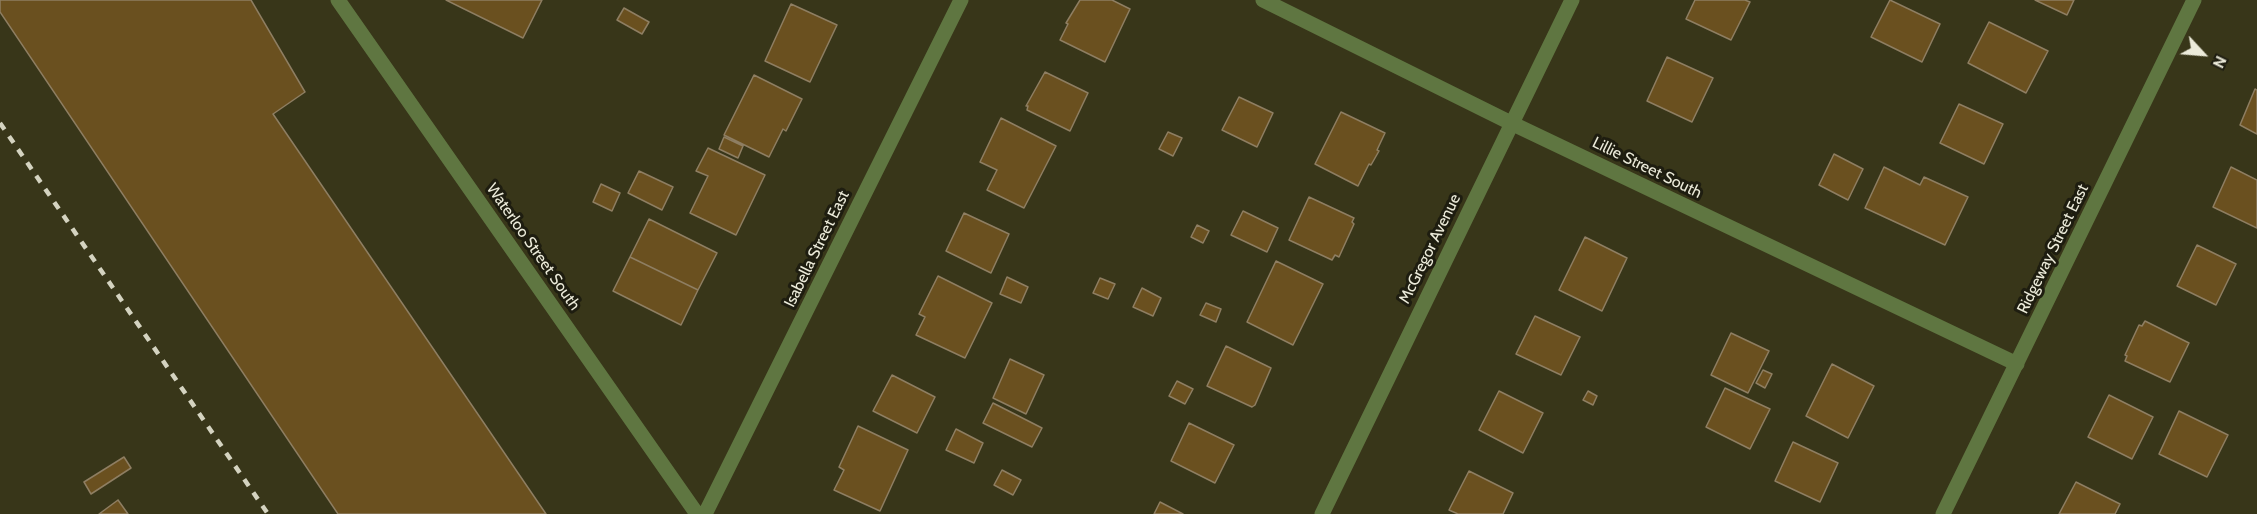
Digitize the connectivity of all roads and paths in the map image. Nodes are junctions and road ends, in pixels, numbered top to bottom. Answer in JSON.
{"nodes":[{"id":1,"x":338,"y":0,"type":"edge"},
{"id":2,"x":961,"y":0,"type":"edge"},
{"id":3,"x":1263,"y":0,"type":"edge"},
{"id":4,"x":1572,"y":0,"type":"edge"},
{"id":5,"x":2194,"y":0,"type":"edge"},
{"id":6,"x":1511,"y":123,"type":"junction"},
{"id":7,"x":2016,"y":364,"type":"junction"},
{"id":8,"x":697,"y":514,"type":"edge"},
{"id":9,"x":705,"y":514,"type":"edge"},
{"id":10,"x":1322,"y":514,"type":"edge"},
{"id":11,"x":1943,"y":514,"type":"edge"}],
"edges":[{"from":1,"to":8,"type":"street","name":"Waterloo Street South"},
{"from":2,"to":9,"type":"street","name":"Isabella Street East"},
{"from":3,"to":6,"type":"street","name":"Lillie Street South"},
{"from":4,"to":6,"type":"street","name":"McGregor Avenue"},
{"from":5,"to":7,"type":"street","name":"Ridgeway Street East"},
{"from":6,"to":7,"type":"street","name":"Lillie Street South"},
{"from":6,"to":10,"type":"street","name":"McGregor Avenue"},
{"from":7,"to":11,"type":"street","name":"Ridgeway Street East"}]}
